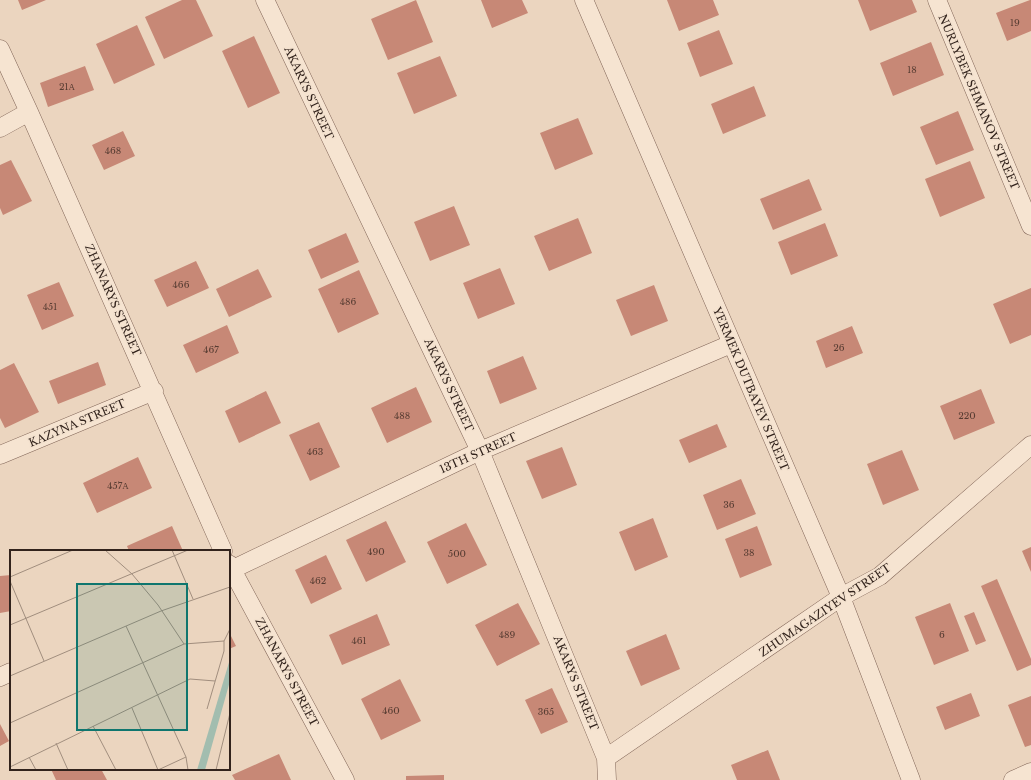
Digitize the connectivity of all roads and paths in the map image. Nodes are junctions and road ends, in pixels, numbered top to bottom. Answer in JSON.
{"nodes":[{"id":1,"x":265,"y":0,"type":"edge"},
{"id":2,"x":584,"y":0,"type":"edge"},
{"id":3,"x":936,"y":0,"type":"edge"},
{"id":4,"x":0,"y":49,"type":"edge"},
{"id":5,"x":29,"y":112,"type":"junction"},
{"id":6,"x":0,"y":128,"type":"edge"},
{"id":7,"x":1031,"y":226,"type":"edge"},
{"id":8,"x":731,"y":344,"type":"junction"},
{"id":9,"x":154,"y":392,"type":"junction"},
{"id":10,"x":1031,"y":445,"type":"edge"},
{"id":11,"x":480,"y":451,"type":"junction"},
{"id":12,"x":0,"y":455,"type":"edge"},
{"id":13,"x":224,"y":550,"type":"edge"},
{"id":14,"x":230,"y":568,"type":"edge"},
{"id":15,"x":841,"y":597,"type":"junction"},
{"id":16,"x":10,"y":672,"type":"edge"},
{"id":17,"x":0,"y":677,"type":"edge"},
{"id":18,"x":606,"y":758,"type":"junction"},
{"id":19,"x":1031,"y":772,"type":"edge"},
{"id":20,"x":345,"y":780,"type":"edge"},
{"id":21,"x":607,"y":780,"type":"edge"},
{"id":22,"x":911,"y":780,"type":"edge"},
{"id":23,"x":1013,"y":780,"type":"edge"}],
"edges":[{"from":1,"to":11,"type":"street","name":"AKARYS STREET"},
{"from":2,"to":8,"type":"street","name":"YERMEK DUTBAYEV STREET"},
{"from":3,"to":7,"type":"street","name":"NURLYBEK SHMANOV STREET"},
{"from":4,"to":5,"type":"street","name":"ZHANARYS STREET"},
{"from":5,"to":6,"type":"street"},
{"from":5,"to":9,"type":"street","name":"ZHANARYS STREET"},
{"from":8,"to":11,"type":"street","name":"13TH STREET"},
{"from":8,"to":15,"type":"street","name":"YERMEK DUTBAYEV STREET"},
{"from":9,"to":12,"type":"street","name":"KAZYNA STREET"},
{"from":9,"to":13,"type":"street","name":"ZHANARYS STREET"},
{"from":10,"to":15,"type":"street","name":"ZHUMAGAZIYEV STREET"},
{"from":11,"to":14,"type":"street","name":"13TH STREET"},
{"from":11,"to":18,"type":"street","name":"AKARYS STREET"},
{"from":14,"to":20,"type":"street","name":"ZHANARYS STREET"},
{"from":15,"to":18,"type":"street","name":"ZHUMAGAZIYEV STREET"},
{"from":15,"to":22,"type":"street","name":"YERMEK DUTBAYEV STREET"},
{"from":16,"to":17,"type":"street"},
{"from":18,"to":21,"type":"street","name":"AKARYS STREET"},
{"from":19,"to":23,"type":"street"}]}
